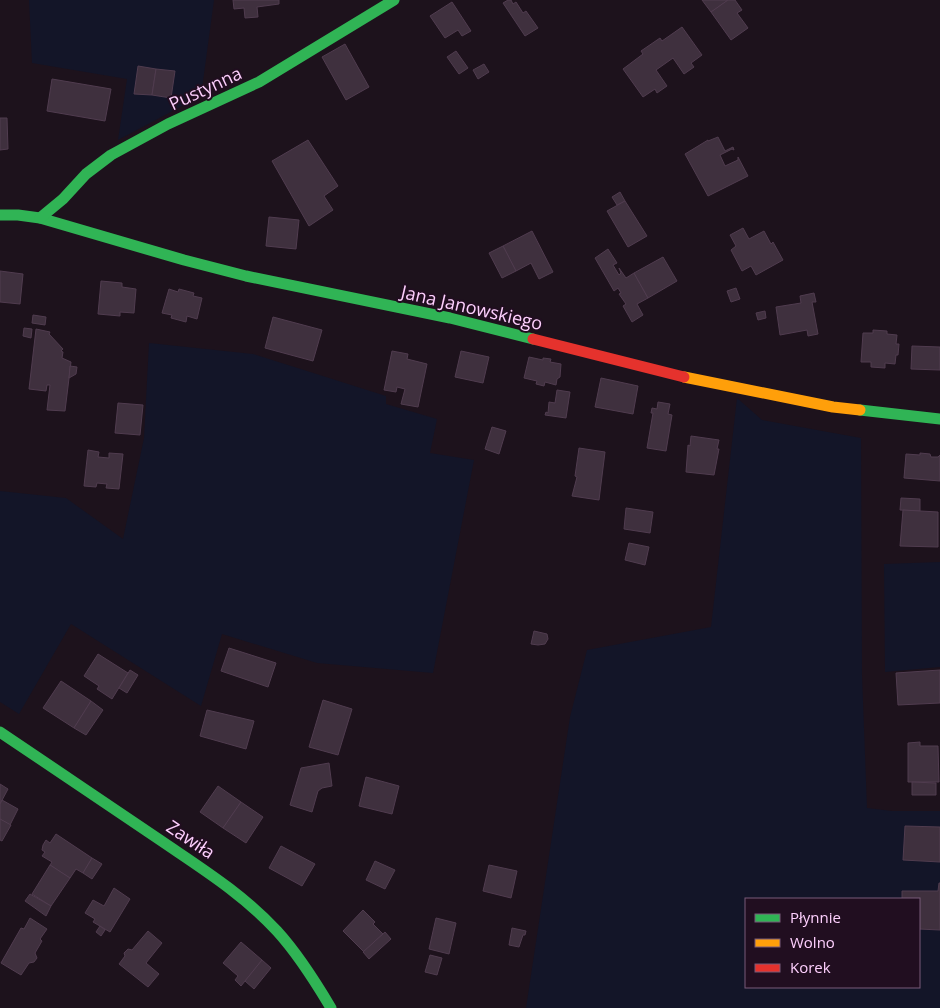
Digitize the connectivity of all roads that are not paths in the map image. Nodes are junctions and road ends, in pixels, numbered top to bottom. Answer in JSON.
{"nodes":[{"id":1,"x":394,"y":0,"type":"edge"},
{"id":2,"x":0,"y":215,"type":"edge"},
{"id":3,"x":40,"y":218,"type":"junction"},
{"id":4,"x":940,"y":419,"type":"edge"},
{"id":5,"x":0,"y":732,"type":"edge"},
{"id":6,"x":331,"y":1008,"type":"edge"}],
"edges":[{"from":1,"to":3,"type":"street","name":"Pustynna"},
{"from":2,"to":3,"type":"street","name":"Jana Janowskiego"},
{"from":3,"to":4,"type":"street","name":"Jana Janowskiego"},
{"from":5,"to":6,"type":"street","name":"Zawiła"}]}
